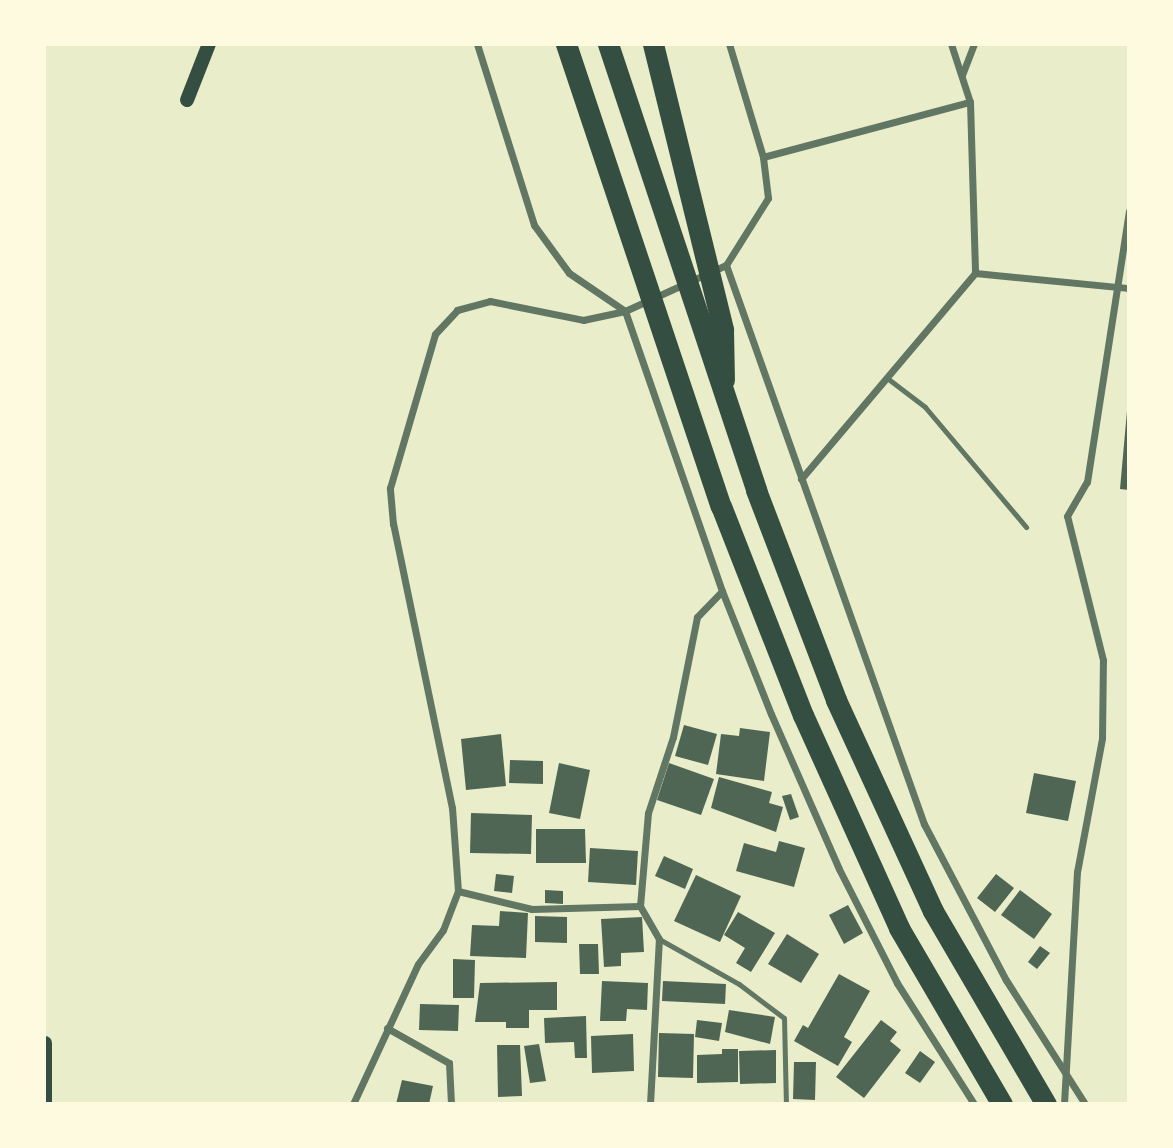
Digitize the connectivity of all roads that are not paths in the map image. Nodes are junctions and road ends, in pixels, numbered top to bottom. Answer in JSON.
{"nodes":[{"id":1,"x":209,"y":44,"type":"edge"},
{"id":2,"x":477,"y":44,"type":"edge"},
{"id":3,"x":566,"y":44,"type":"edge"},
{"id":4,"x":608,"y":44,"type":"edge"},
{"id":5,"x":653,"y":44,"type":"edge"},
{"id":6,"x":729,"y":44,"type":"edge"},
{"id":7,"x":951,"y":44,"type":"edge"},
{"id":8,"x":975,"y":44,"type":"edge"},
{"id":9,"x":962,"y":75,"type":"junction"},
{"id":10,"x":187,"y":100,"type":"dead end"},
{"id":11,"x":970,"y":102,"type":"junction"},
{"id":12,"x":763,"y":157,"type":"junction"},
{"id":13,"x":1129,"y":211,"type":"edge"},
{"id":14,"x":726,"y":265,"type":"junction"},
{"id":15,"x":975,"y":273,"type":"junction"},
{"id":16,"x":1115,"y":287,"type":"junction"},
{"id":17,"x":1129,"y":288,"type":"edge"},
{"id":18,"x":625,"y":311,"type":"junction"},
{"id":19,"x":887,"y":377,"type":"junction"},
{"id":20,"x":724,"y":397,"type":"junction"},
{"id":21,"x":801,"y":479,"type":"junction"},
{"id":22,"x":1026,"y":527,"type":"dead end"},
{"id":23,"x":722,"y":591,"type":"junction"},
{"id":24,"x":458,"y":891,"type":"junction"},
{"id":25,"x":640,"y":905,"type":"junction"},
{"id":26,"x":660,"y":939,"type":"junction"},
{"id":27,"x":387,"y":1028,"type":"junction"},
{"id":28,"x":45,"y":1043,"type":"edge"},
{"id":29,"x":1067,"y":1075,"type":"junction"},
{"id":30,"x":45,"y":1104,"type":"edge"},
{"id":31,"x":353,"y":1104,"type":"edge"},
{"id":32,"x":451,"y":1104,"type":"edge"},
{"id":33,"x":650,"y":1104,"type":"edge"},
{"id":34,"x":786,"y":1104,"type":"edge"},
{"id":35,"x":974,"y":1104,"type":"edge"},
{"id":36,"x":1002,"y":1104,"type":"edge"},
{"id":37,"x":1046,"y":1104,"type":"edge"},
{"id":38,"x":1064,"y":1104,"type":"edge"},
{"id":39,"x":1085,"y":1104,"type":"edge"}],
"edges":[{"from":1,"to":10,"type":"main road"},
{"from":2,"to":18,"type":"street"},
{"from":3,"to":36,"type":"highway"},
{"from":4,"to":20,"type":"highway"},
{"from":5,"to":20,"type":"highway"},
{"from":6,"to":12,"type":"street"},
{"from":7,"to":9,"type":"street"},
{"from":8,"to":9,"type":"street"},
{"from":9,"to":11,"type":"street"},
{"from":11,"to":12,"type":"street"},
{"from":11,"to":15,"type":"street"},
{"from":12,"to":14,"type":"street"},
{"from":13,"to":16,"type":"street"},
{"from":14,"to":18,"type":"street"},
{"from":14,"to":21,"type":"street"},
{"from":15,"to":16,"type":"street"},
{"from":15,"to":19,"type":"street"},
{"from":16,"to":17,"type":"street"},
{"from":16,"to":29,"type":"street"},
{"from":18,"to":23,"type":"street"},
{"from":18,"to":24,"type":"street"},
{"from":19,"to":21,"type":"street"},
{"from":19,"to":22,"type":"lane"},
{"from":20,"to":37,"type":"highway"},
{"from":21,"to":29,"type":"street"},
{"from":23,"to":25,"type":"street"},
{"from":23,"to":35,"type":"street"},
{"from":24,"to":25,"type":"street"},
{"from":24,"to":27,"type":"street"},
{"from":25,"to":26,"type":"street"},
{"from":26,"to":33,"type":"street"},
{"from":26,"to":34,"type":"lane"},
{"from":27,"to":31,"type":"street"},
{"from":27,"to":32,"type":"street"},
{"from":28,"to":30,"type":"main road"},
{"from":29,"to":38,"type":"street"},
{"from":29,"to":39,"type":"street"}]}
